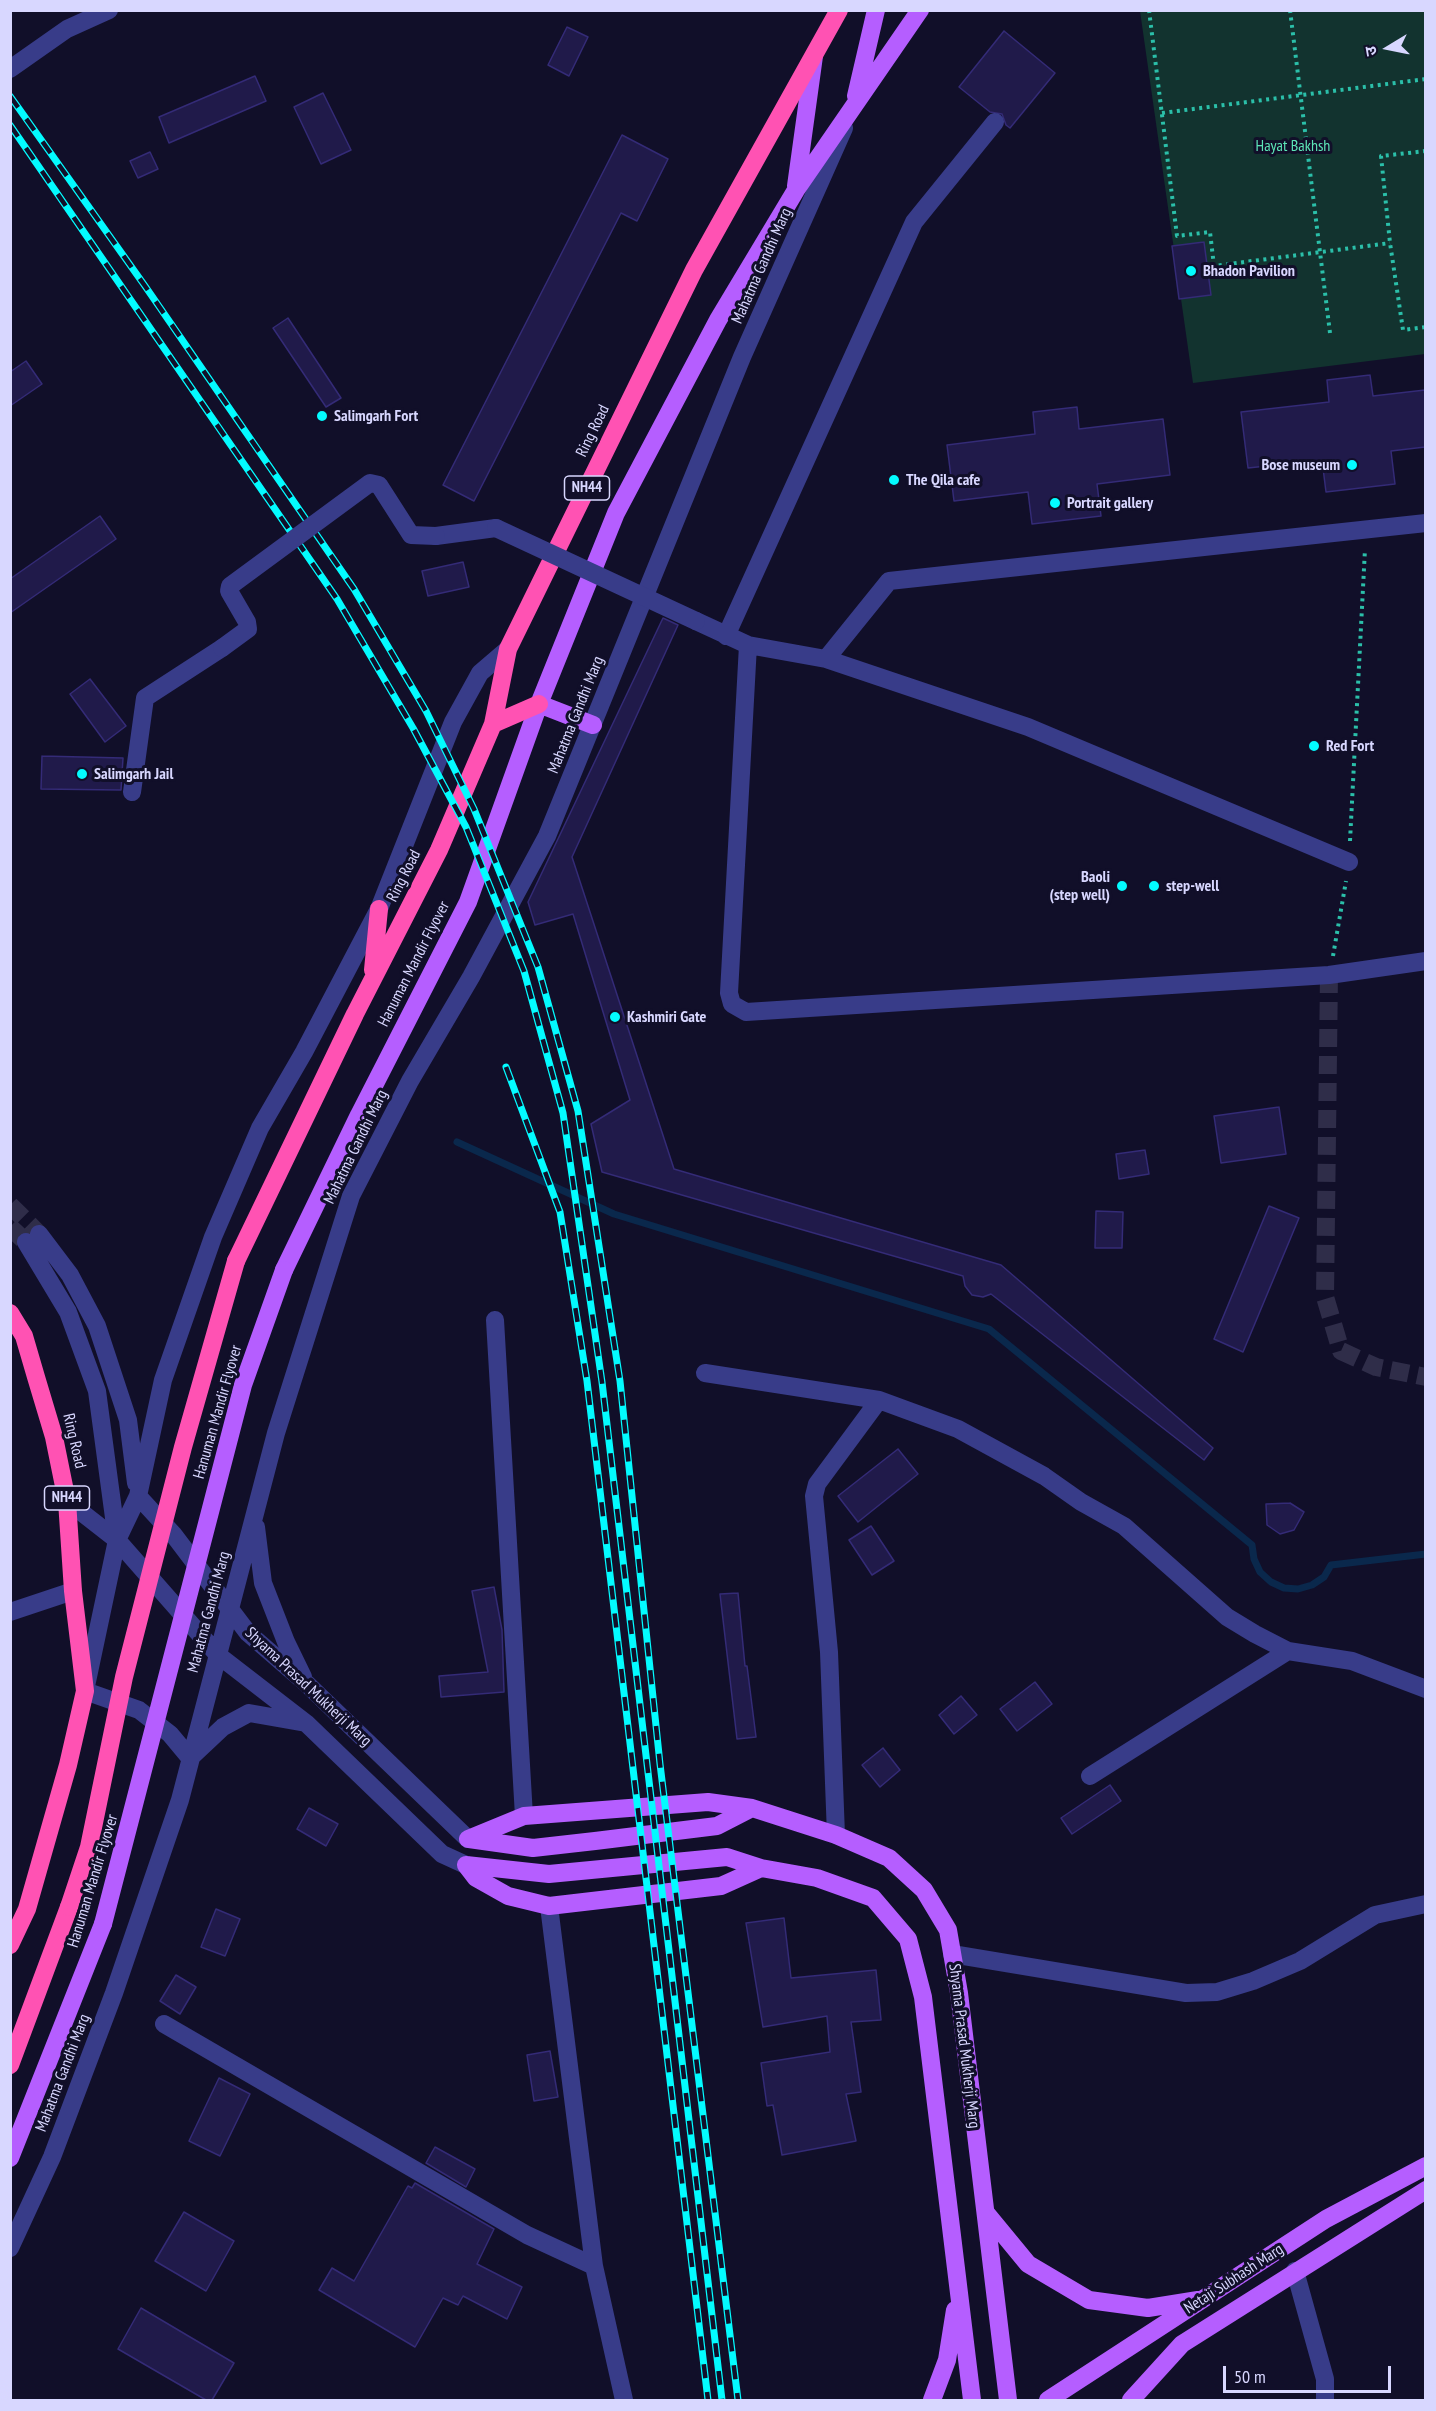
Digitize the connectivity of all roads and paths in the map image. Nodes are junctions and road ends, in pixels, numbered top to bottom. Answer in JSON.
{"nodes":[{"id":1,"x":109,"y":10,"type":"edge"},
{"id":2,"x":839,"y":10,"type":"edge"},
{"id":3,"x":876,"y":10,"type":"edge"},
{"id":4,"x":920,"y":10,"type":"edge"},
{"id":5,"x":1149,"y":10,"type":"edge"},
{"id":6,"x":1290,"y":10,"type":"edge"},
{"id":7,"x":814,"y":54,"type":"junction"},
{"id":8,"x":10,"y":69,"type":"edge"},
{"id":9,"x":1425,"y":80,"type":"edge"},
{"id":10,"x":1301,"y":96,"type":"junction"},
{"id":11,"x":853,"y":107,"type":"junction"},
{"id":12,"x":1162,"y":113,"type":"junction"},
{"id":13,"x":995,"y":122,"type":"dead end"},
{"id":14,"x":1425,"y":151,"type":"edge"},
{"id":15,"x":796,"y":190,"type":"junction"},
{"id":16,"x":1389,"y":243,"type":"junction"},
{"id":17,"x":1320,"y":252,"type":"junction"},
{"id":18,"x":1425,"y":327,"type":"edge"},
{"id":19,"x":1330,"y":333,"type":"dead end"},
{"id":20,"x":1425,"y":523,"type":"edge"},
{"id":21,"x":1366,"y":530,"type":"junction"},
{"id":22,"x":726,"y":636,"type":"junction"},
{"id":23,"x":748,"y":645,"type":"junction"},
{"id":24,"x":508,"y":649,"type":"junction"},
{"id":25,"x":826,"y":659,"type":"junction"},
{"id":26,"x":539,"y":704,"type":"junction"},
{"id":27,"x":493,"y":724,"type":"junction"},
{"id":28,"x":593,"y":725,"type":"junction"},
{"id":29,"x":132,"y":792,"type":"dead end"},
{"id":30,"x":1349,"y":862,"type":"junction"},
{"id":31,"x":379,"y":909,"type":"junction"},
{"id":32,"x":1425,"y":960,"type":"edge"},
{"id":33,"x":1329,"y":975,"type":"junction"},
{"id":34,"x":372,"y":981,"type":"junction"},
{"id":35,"x":10,"y":1313,"type":"edge"},
{"id":36,"x":495,"y":1320,"type":"dead end"},
{"id":37,"x":705,"y":1373,"type":"dead end"},
{"id":38,"x":879,"y":1400,"type":"junction"},
{"id":39,"x":138,"y":1496,"type":"junction"},
{"id":40,"x":67,"y":1501,"type":"junction"},
{"id":41,"x":255,"y":1519,"type":"junction"},
{"id":42,"x":117,"y":1540,"type":"junction"},
{"id":43,"x":73,"y":1591,"type":"junction"},
{"id":44,"x":230,"y":1608,"type":"junction"},
{"id":45,"x":10,"y":1612,"type":"edge"},
{"id":46,"x":1288,"y":1651,"type":"junction"},
{"id":47,"x":218,"y":1655,"type":"junction"},
{"id":48,"x":307,"y":1684,"type":"junction"},
{"id":49,"x":1425,"y":1689,"type":"edge"},
{"id":50,"x":85,"y":1691,"type":"junction"},
{"id":51,"x":306,"y":1723,"type":"junction"},
{"id":52,"x":190,"y":1758,"type":"junction"},
{"id":53,"x":1090,"y":1776,"type":"dead end"},
{"id":54,"x":752,"y":1808,"type":"junction"},
{"id":55,"x":524,"y":1816,"type":"junction"},
{"id":56,"x":836,"y":1835,"type":"junction"},
{"id":57,"x":468,"y":1839,"type":"junction"},
{"id":58,"x":466,"y":1865,"type":"junction"},
{"id":59,"x":761,"y":1868,"type":"junction"},
{"id":60,"x":1425,"y":1904,"type":"edge"},
{"id":61,"x":549,"y":1905,"type":"junction"},
{"id":62,"x":10,"y":1945,"type":"edge"},
{"id":63,"x":952,"y":1954,"type":"junction"},
{"id":64,"x":164,"y":2024,"type":"dead end"},
{"id":65,"x":10,"y":2065,"type":"edge"},
{"id":66,"x":10,"y":2158,"type":"edge"},
{"id":67,"x":1425,"y":2166,"type":"edge"},
{"id":68,"x":1425,"y":2190,"type":"edge"},
{"id":69,"x":986,"y":2213,"type":"junction"},
{"id":70,"x":10,"y":2248,"type":"edge"},
{"id":71,"x":594,"y":2266,"type":"junction"},
{"id":72,"x":1295,"y":2271,"type":"junction"},
{"id":73,"x":958,"y":2291,"type":"junction"},
{"id":74,"x":1204,"y":2299,"type":"junction"},
{"id":75,"x":1182,"y":2344,"type":"junction"},
{"id":76,"x":624,"y":2400,"type":"edge"},
{"id":77,"x":932,"y":2400,"type":"edge"},
{"id":78,"x":972,"y":2400,"type":"edge"},
{"id":79,"x":1008,"y":2400,"type":"edge"},
{"id":80,"x":1048,"y":2400,"type":"edge"},
{"id":81,"x":1131,"y":2400,"type":"edge"},
{"id":82,"x":1145,"y":2400,"type":"edge"},
{"id":83,"x":1325,"y":2400,"type":"edge"}],
"edges":[{"from":1,"to":8,"type":"street"},
{"from":2,"to":7,"type":"highway","name":"Ring Road","number":"NH44"},
{"from":3,"to":11,"type":"main road"},
{"from":4,"to":11,"type":"main road","name":"Mahatma Gandhi Marg"},
{"from":5,"to":12,"type":"path"},
{"from":6,"to":10,"type":"path"},
{"from":7,"to":15,"type":"main road"},
{"from":7,"to":24,"type":"highway","name":"Ring Road","number":"NH44"},
{"from":9,"to":10,"type":"path"},
{"from":10,"to":12,"type":"path"},
{"from":10,"to":17,"type":"path"},
{"from":11,"to":15,"type":"main road","name":"Mahatma Gandhi Marg"},
{"from":11,"to":28,"type":"street","name":"Mahatma Gandhi Marg"},
{"from":12,"to":17,"type":"path"},
{"from":13,"to":22,"type":"street"},
{"from":14,"to":16,"type":"path"},
{"from":15,"to":26,"type":"main road","name":"Mahatma Gandhi Marg"},
{"from":16,"to":17,"type":"path"},
{"from":16,"to":18,"type":"path"},
{"from":17,"to":19,"type":"path"},
{"from":20,"to":21,"type":"street"},
{"from":21,"to":25,"type":"street"},
{"from":21,"to":30,"type":"path"},
{"from":22,"to":23,"type":"street"},
{"from":22,"to":29,"type":"street","bridge":true},
{"from":23,"to":25,"type":"street"},
{"from":23,"to":33,"type":"street"},
{"from":24,"to":27,"type":"highway","name":"Ring Road","number":"NH44"},
{"from":24,"to":31,"type":"street"},
{"from":25,"to":30,"type":"street"},
{"from":26,"to":27,"type":"highway"},
{"from":26,"to":28,"type":"main road"},
{"from":26,"to":66,"type":"main road","name":"Hanuman Mandir Flyover","bridge":true},
{"from":27,"to":34,"type":"highway","name":"Ring Road","number":"NH44"},
{"from":28,"to":41,"type":"street","name":"Mahatma Gandhi Marg"},
{"from":30,"to":33,"type":"path"},
{"from":31,"to":34,"type":"highway"},
{"from":31,"to":39,"type":"street"},
{"from":32,"to":33,"type":"street"},
{"from":34,"to":65,"type":"highway","name":"Hanuman Mandir Flyover","bridge":true},
{"from":35,"to":40,"type":"highway","name":"Ring Road","number":"NH44"},
{"from":36,"to":55,"type":"street"},
{"from":37,"to":38,"type":"street"},
{"from":38,"to":46,"type":"street"},
{"from":38,"to":56,"type":"street"},
{"from":39,"to":42,"type":"street"},
{"from":39,"to":42,"type":"street"},
{"from":39,"to":44,"type":"street","name":"Shyama Prasad Mukherji Marg"},
{"from":40,"to":42,"type":"street","name":"Shyama Prasad Mukherji Marg"},
{"from":40,"to":43,"type":"highway","name":"Ring Road","number":"NH44"},
{"from":41,"to":44,"type":"street","name":"Mahatma Gandhi Marg"},
{"from":41,"to":48,"type":"street"},
{"from":42,"to":47,"type":"street","name":"Shyama Prasad Mukherji Marg"},
{"from":42,"to":50,"type":"street"},
{"from":43,"to":45,"type":"street"},
{"from":43,"to":50,"type":"highway","name":"Ring Road","number":"NH44"},
{"from":44,"to":47,"type":"street","name":"Mahatma Gandhi Marg"},
{"from":44,"to":48,"type":"street","name":"Shyama Prasad Mukherji Marg"},
{"from":46,"to":49,"type":"street"},
{"from":46,"to":53,"type":"street"},
{"from":47,"to":51,"type":"street","name":"Shyama Prasad Mukherji Marg"},
{"from":47,"to":52,"type":"street","name":"Mahatma Gandhi Marg"},
{"from":48,"to":57,"type":"street","name":"Shyama Prasad Mukherji Marg"},
{"from":50,"to":52,"type":"street"},
{"from":50,"to":62,"type":"highway"},
{"from":51,"to":52,"type":"street"},
{"from":51,"to":58,"type":"street","name":"Shyama Prasad Mukherji Marg"},
{"from":52,"to":70,"type":"street","name":"Mahatma Gandhi Marg"},
{"from":54,"to":55,"type":"main road","name":"Shyama Prasad Mukherji Marg"},
{"from":54,"to":56,"type":"main road","name":"Shyama Prasad Mukherji Marg"},
{"from":54,"to":57,"type":"main road"},
{"from":55,"to":57,"type":"main road","name":"Shyama Prasad Mukherji Marg"},
{"from":56,"to":63,"type":"main road","name":"Shyama Prasad Mukherji Marg"},
{"from":57,"to":58,"type":"main road"},
{"from":58,"to":59,"type":"main road","name":"Shyama Prasad Mukherji Marg"},
{"from":58,"to":61,"type":"main road","name":"Shyama Prasad Mukherji Marg"},
{"from":59,"to":61,"type":"main road","name":"Shyama Prasad Mukherji Marg"},
{"from":59,"to":73,"type":"main road","name":"Shyama Prasad Mukherji Marg"},
{"from":60,"to":63,"type":"street"},
{"from":61,"to":71,"type":"street"},
{"from":63,"to":69,"type":"main road","name":"Shyama Prasad Mukherji Marg"},
{"from":64,"to":71,"type":"street"},
{"from":67,"to":74,"type":"main road","name":"Netaji Subhash Marg"},
{"from":68,"to":72,"type":"main road","name":"Netaji Subhash Marg"},
{"from":69,"to":74,"type":"main road"},
{"from":69,"to":79,"type":"main road","name":"Shyama Prasad Mukherji Marg"},
{"from":71,"to":76,"type":"street"},
{"from":72,"to":75,"type":"main road","name":"Netaji Subhash Marg"},
{"from":72,"to":83,"type":"street"},
{"from":73,"to":77,"type":"main road"},
{"from":73,"to":78,"type":"main road","name":"Shyama Prasad Mukherji Marg"},
{"from":74,"to":80,"type":"main road","name":"Netaji Subhash Marg"},
{"from":75,"to":81,"type":"main road","name":"Netaji Subhash Marg"},
{"from":75,"to":82,"type":"main road"}]}
